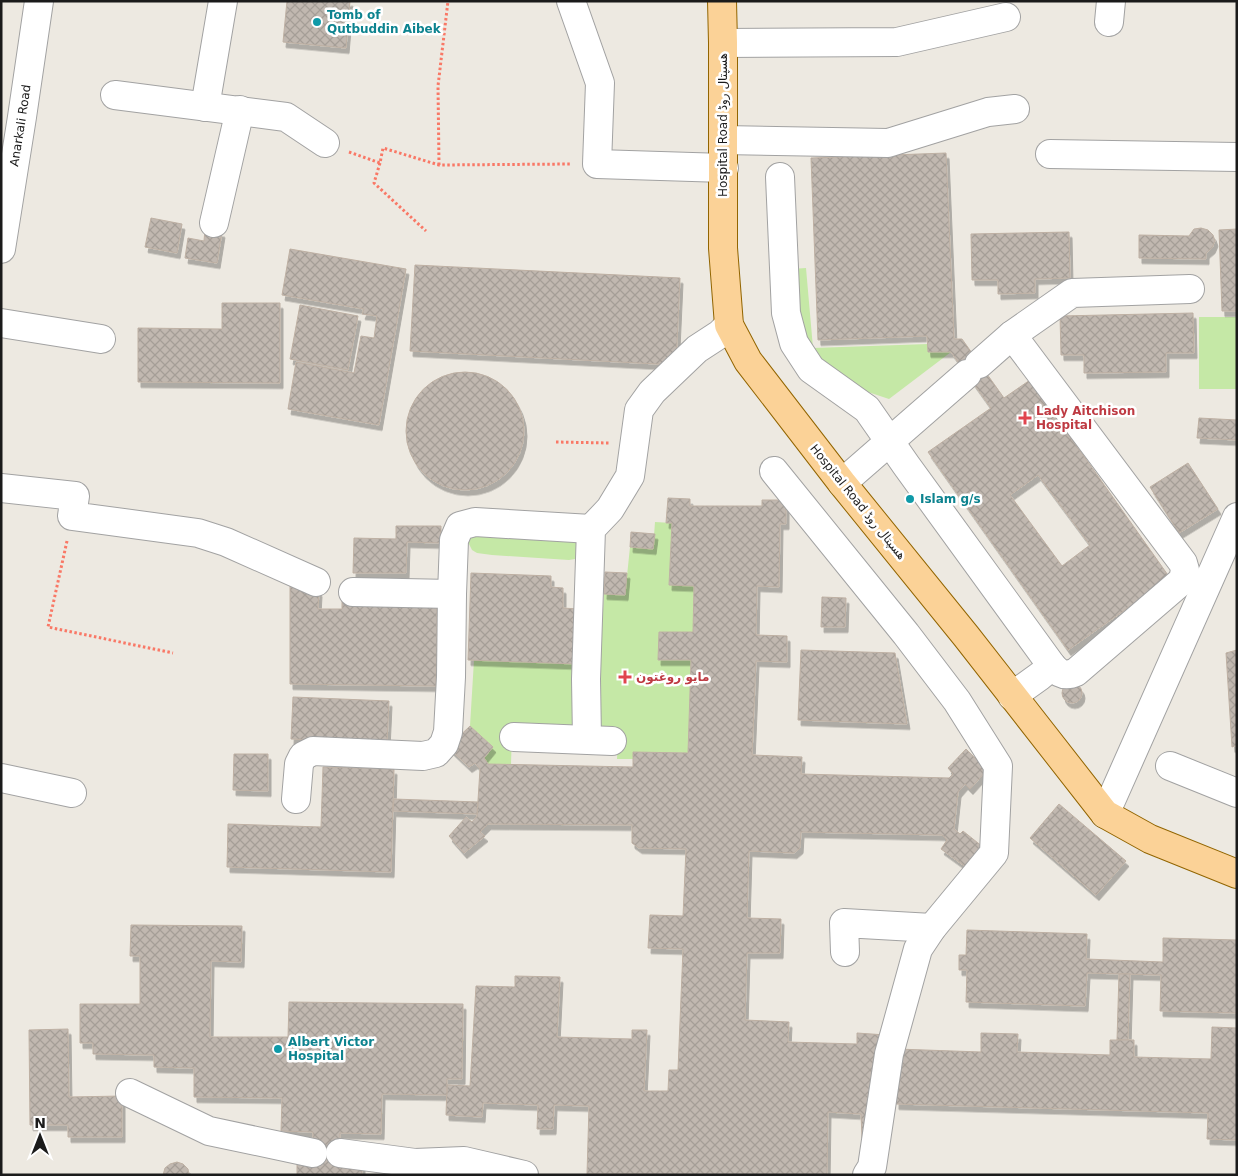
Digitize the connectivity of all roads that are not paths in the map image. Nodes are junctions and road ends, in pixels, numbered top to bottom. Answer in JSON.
{"nodes":[{"id":1,"x":39,"y":1,"type":"edge"},
{"id":2,"x":223,"y":1,"type":"edge"},
{"id":3,"x":571,"y":1,"type":"edge"},
{"id":4,"x":722,"y":1,"type":"edge"},
{"id":5,"x":1006,"y":17,"type":"dead end"},
{"id":6,"x":723,"y":43,"type":"junction"},
{"id":7,"x":115,"y":95,"type":"dead end"},
{"id":8,"x":204,"y":107,"type":"junction"},
{"id":9,"x":1014,"y":109,"type":"dead end"},
{"id":10,"x":240,"y":110,"type":"junction"},
{"id":11,"x":12,"y":116,"type":"edge"},
{"id":12,"x":723,"y":140,"type":"junction"},
{"id":13,"x":325,"y":143,"type":"road end"},
{"id":14,"x":1050,"y":154,"type":"dead end"},
{"id":15,"x":1237,"y":157,"type":"edge"},
{"id":16,"x":724,"y":168,"type":"junction"},
{"id":17,"x":780,"y":178,"type":"dead end"},
{"id":18,"x":5,"y":204,"type":"edge"},
{"id":19,"x":214,"y":223,"type":"dead end"},
{"id":20,"x":1,"y":249,"type":"edge"},
{"id":21,"x":1190,"y":289,"type":"dead end"},
{"id":22,"x":1,"y":323,"type":"edge"},
{"id":23,"x":728,"y":326,"type":"junction"},
{"id":24,"x":1012,"y":335,"type":"junction"},
{"id":25,"x":101,"y":339,"type":"dead end"},
{"id":26,"x":890,"y":441,"type":"junction"},
{"id":27,"x":774,"y":471,"type":"dead end"},
{"id":28,"x":842,"y":483,"type":"junction"},
{"id":29,"x":1,"y":488,"type":"edge"},
{"id":30,"x":1236,"y":522,"type":"edge"},
{"id":31,"x":591,"y":529,"type":"junction"},
{"id":32,"x":316,"y":582,"type":"dead end"},
{"id":33,"x":353,"y":592,"type":"dead end"},
{"id":34,"x":452,"y":594,"type":"junction"},
{"id":35,"x":1052,"y":666,"type":"junction"},
{"id":36,"x":1012,"y":696,"type":"junction"},
{"id":37,"x":514,"y":737,"type":"dead end"},
{"id":38,"x":1170,"y":766,"type":"dead end"},
{"id":39,"x":1,"y":778,"type":"edge"},
{"id":40,"x":72,"y":792,"type":"dead end"},
{"id":41,"x":1237,"y":793,"type":"edge"},
{"id":42,"x":296,"y":799,"type":"dead end"},
{"id":43,"x":1104,"y":814,"type":"junction"},
{"id":44,"x":1237,"y":874,"type":"edge"},
{"id":45,"x":932,"y":928,"type":"junction"},
{"id":46,"x":845,"y":952,"type":"dead end"},
{"id":47,"x":130,"y":1093,"type":"dead end"},
{"id":48,"x":313,"y":1153,"type":"dead end"},
{"id":49,"x":340,"y":1153,"type":"dead end"},
{"id":50,"x":524,"y":1175,"type":"edge"},
{"id":51,"x":867,"y":1175,"type":"edge"}],
"edges":[{"from":1,"to":11,"type":"street","name":"Anarkali Road"},
{"from":2,"to":8,"type":"street"},
{"from":3,"to":16,"type":"street"},
{"from":4,"to":6,"type":"main road","name":"Hospital Road ھسپتال روڈ"},
{"from":5,"to":6,"type":"street"},
{"from":6,"to":12,"type":"main road","name":"Hospital Road ھسپتال روڈ"},
{"from":7,"to":8,"type":"street"},
{"from":8,"to":10,"type":"street"},
{"from":9,"to":12,"type":"street"},
{"from":10,"to":13,"type":"street"},
{"from":10,"to":19,"type":"street"},
{"from":11,"to":18,"type":"street","name":"Anarkali Road"},
{"from":12,"to":16,"type":"main road","name":"Hospital Road ھسپتال روڈ"},
{"from":14,"to":15,"type":"street"},
{"from":16,"to":23,"type":"main road","name":"Hospital Road ھسپتال روڈ"},
{"from":17,"to":26,"type":"street"},
{"from":18,"to":20,"type":"street","name":"Anarkali Road"},
{"from":21,"to":24,"type":"street"},
{"from":22,"to":25,"type":"street"},
{"from":23,"to":28,"type":"main road","name":"Hospital Road ھسپتال روڈ"},
{"from":23,"to":31,"type":"street"},
{"from":24,"to":26,"type":"street"},
{"from":24,"to":35,"type":"street"},
{"from":26,"to":28,"type":"street"},
{"from":26,"to":35,"type":"street"},
{"from":27,"to":45,"type":"street"},
{"from":28,"to":36,"type":"main road","name":"Hospital Road ھسپتال روڈ"},
{"from":29,"to":32,"type":"street"},
{"from":30,"to":43,"type":"street"},
{"from":31,"to":34,"type":"street"},
{"from":31,"to":37,"type":"street"},
{"from":33,"to":34,"type":"street"},
{"from":34,"to":42,"type":"street"},
{"from":35,"to":36,"type":"street"},
{"from":36,"to":43,"type":"main road","name":"Hospital Road ھسپتال روڈ"},
{"from":38,"to":41,"type":"street"},
{"from":39,"to":40,"type":"street"},
{"from":43,"to":44,"type":"main road","name":"Hospital Road ھسپتال روڈ"},
{"from":45,"to":46,"type":"street"},
{"from":45,"to":51,"type":"street"},
{"from":47,"to":48,"type":"street"},
{"from":49,"to":50,"type":"street"}]}
